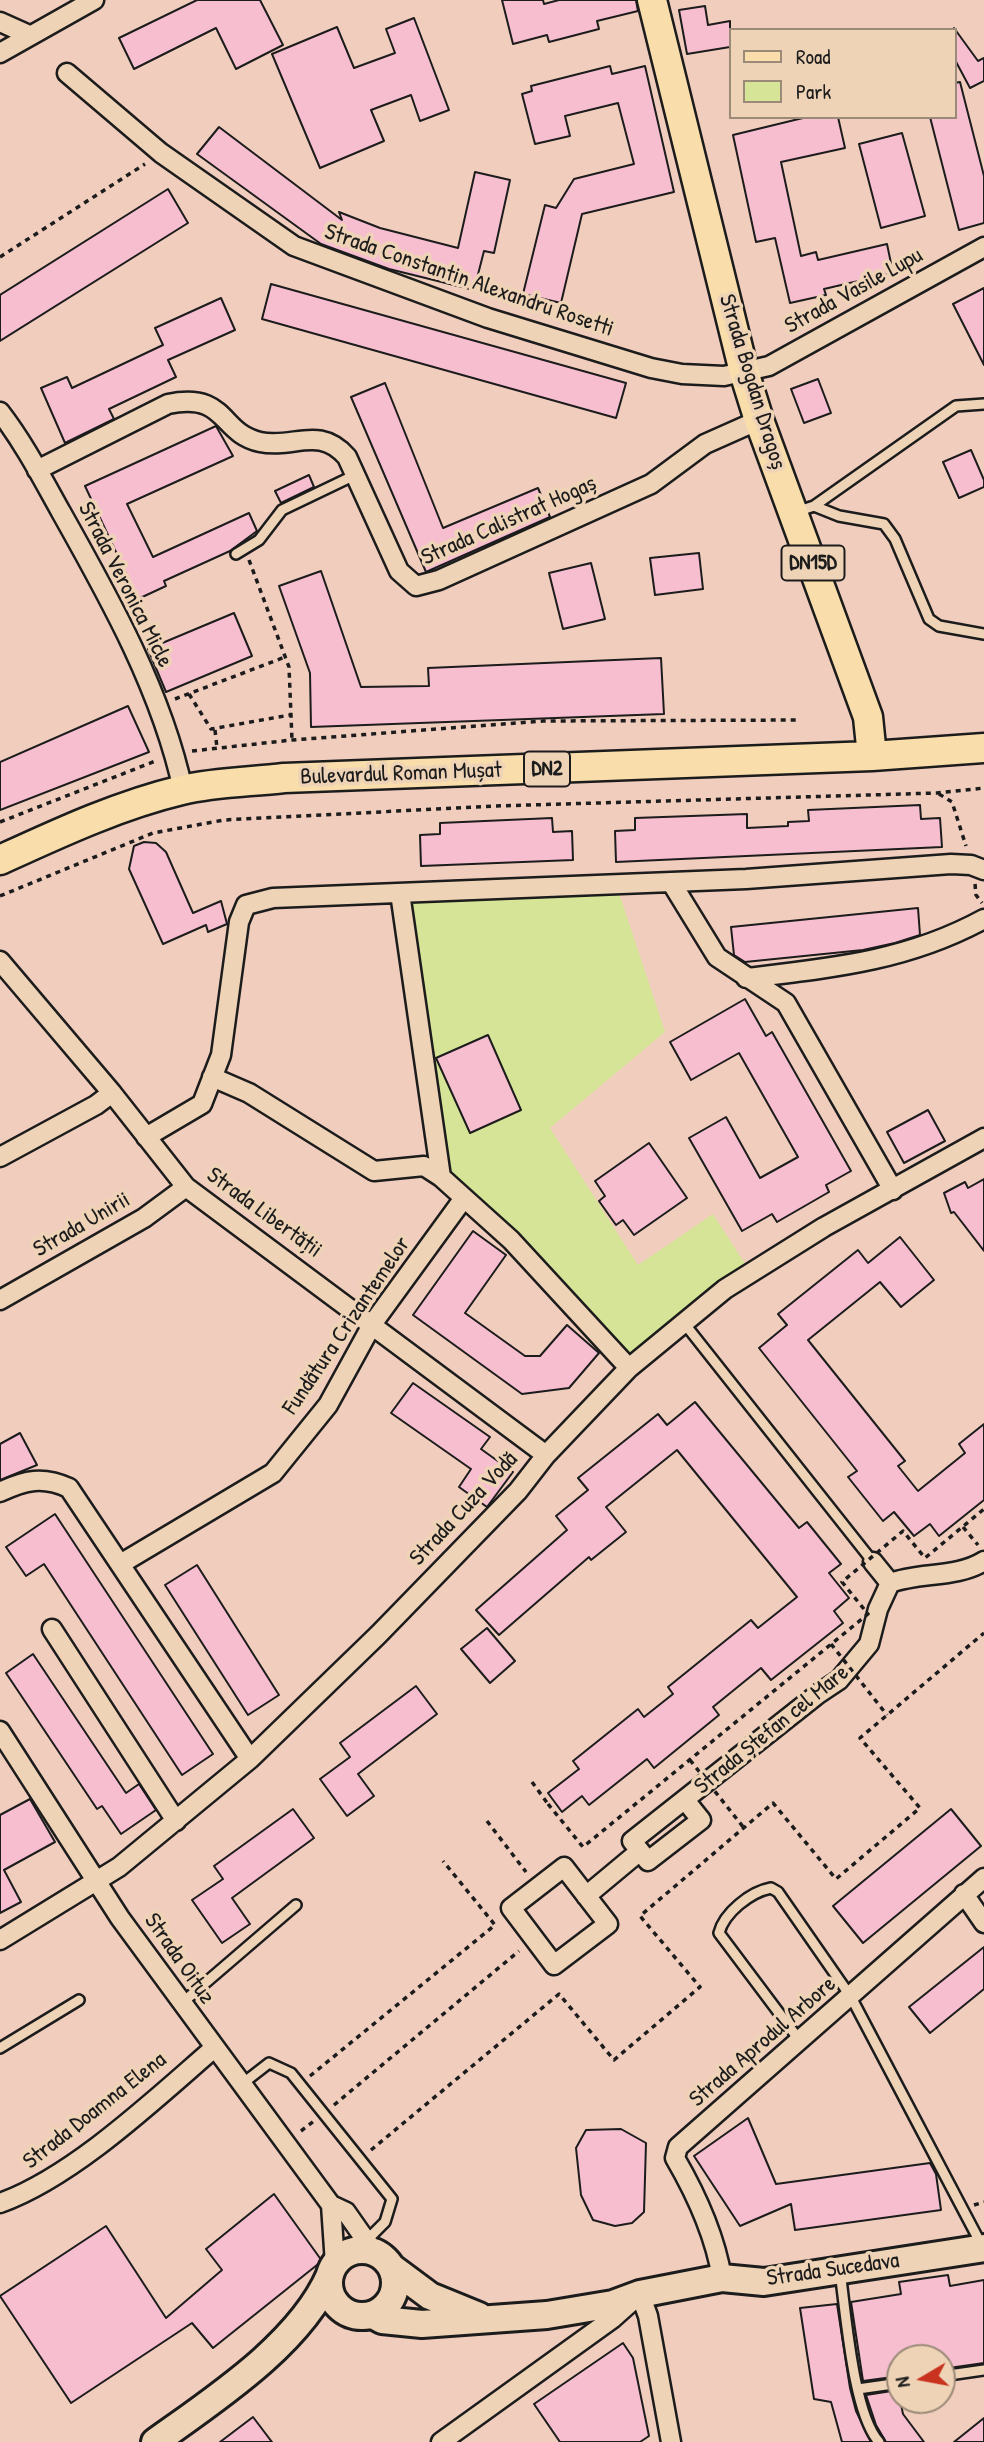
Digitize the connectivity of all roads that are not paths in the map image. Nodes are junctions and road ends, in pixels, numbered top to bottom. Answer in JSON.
{"nodes":[{"id":1,"x":94,"y":0,"type":"edge"},
{"id":2,"x":652,"y":0,"type":"edge"},
{"id":3,"x":0,"y":22,"type":"edge"},
{"id":4,"x":29,"y":35,"type":"junction"},
{"id":5,"x":0,"y":53,"type":"edge"},
{"id":6,"x":67,"y":73,"type":"dead end"},
{"id":7,"x":984,"y":247,"type":"edge"},
{"id":8,"x":744,"y":372,"type":"junction"},
{"id":9,"x":984,"y":404,"type":"edge"},
{"id":10,"x":0,"y":412,"type":"edge"},
{"id":11,"x":759,"y":421,"type":"junction"},
{"id":12,"x":37,"y":470,"type":"junction"},
{"id":13,"x":355,"y":475,"type":"junction"},
{"id":14,"x":804,"y":509,"type":"junction"},
{"id":15,"x":240,"y":552,"type":"road end"},
{"id":16,"x":984,"y":634,"type":"edge"},
{"id":17,"x":984,"y":748,"type":"edge"},
{"id":18,"x":872,"y":756,"type":"junction"},
{"id":19,"x":183,"y":790,"type":"junction"},
{"id":20,"x":0,"y":860,"type":"edge"},
{"id":21,"x":978,"y":868,"type":"edge"},
{"id":22,"x":671,"y":882,"type":"junction"},
{"id":23,"x":400,"y":893,"type":"junction"},
{"id":24,"x":984,"y":919,"type":"edge"},
{"id":25,"x":0,"y":961,"type":"edge"},
{"id":26,"x":746,"y":978,"type":"junction"},
{"id":27,"x":212,"y":1077,"type":"junction"},
{"id":28,"x":112,"y":1093,"type":"junction"},
{"id":29,"x":146,"y":1137,"type":"junction"},
{"id":30,"x":984,"y":1138,"type":"edge"},
{"id":31,"x":0,"y":1157,"type":"edge"},
{"id":32,"x":441,"y":1177,"type":"junction"},
{"id":33,"x":186,"y":1187,"type":"junction"},
{"id":34,"x":893,"y":1190,"type":"junction"},
{"id":35,"x":464,"y":1198,"type":"junction"},
{"id":36,"x":0,"y":1300,"type":"edge"},
{"id":37,"x":373,"y":1323,"type":"junction"},
{"id":38,"x":684,"y":1323,"type":"junction"},
{"id":39,"x":629,"y":1368,"type":"junction"},
{"id":40,"x":546,"y":1455,"type":"junction"},
{"id":41,"x":0,"y":1492,"type":"edge"},
{"id":42,"x":984,"y":1560,"type":"edge"},
{"id":43,"x":873,"y":1562,"type":"joint"},
{"id":44,"x":122,"y":1563,"type":"junction"},
{"id":45,"x":890,"y":1583,"type":"junction"},
{"id":46,"x":52,"y":1629,"type":"dead end"},
{"id":47,"x":0,"y":1731,"type":"edge"},
{"id":48,"x":250,"y":1759,"type":"junction"},
{"id":49,"x":685,"y":1800,"type":"junction"},
{"id":50,"x":176,"y":1821,"type":"junction"},
{"id":51,"x":640,"y":1851,"type":"junction"},
{"id":52,"x":984,"y":1878,"type":"edge"},
{"id":53,"x":97,"y":1882,"type":"junction"},
{"id":54,"x":964,"y":1894,"type":"junction"},
{"id":55,"x":586,"y":1896,"type":"junction"},
{"id":56,"x":296,"y":1905,"type":"dead end"},
{"id":57,"x":984,"y":1923,"type":"edge"},
{"id":58,"x":0,"y":1940,"type":"edge"},
{"id":59,"x":851,"y":1997,"type":"junction"},
{"id":60,"x":79,"y":2000,"type":"dead end"},
{"id":61,"x":181,"y":2004,"type":"junction"},
{"id":62,"x":801,"y":2043,"type":"junction"},
{"id":63,"x":0,"y":2048,"type":"edge"},
{"id":64,"x":214,"y":2049,"type":"junction"},
{"id":65,"x":242,"y":2084,"type":"junction"},
{"id":66,"x":0,"y":2203,"type":"edge"},
{"id":67,"x":331,"y":2205,"type":"junction"},
{"id":68,"x":984,"y":2248,"type":"edge"},
{"id":69,"x":378,"y":2253,"type":"junction"},
{"id":70,"x":332,"y":2270,"type":"junction"},
{"id":71,"x":839,"y":2270,"type":"junction"},
{"id":72,"x":722,"y":2278,"type":"junction"},
{"id":73,"x":640,"y":2294,"type":"junction"},
{"id":74,"x":367,"y":2316,"type":"junction"},
{"id":75,"x":484,"y":2318,"type":"junction"},
{"id":76,"x":286,"y":2337,"type":"junction"},
{"id":77,"x":984,"y":2370,"type":"edge"},
{"id":78,"x":956,"y":2374,"type":"edge"},
{"id":79,"x":886,"y":2385,"type":"edge"},
{"id":80,"x":858,"y":2389,"type":"junction"},
{"id":81,"x":155,"y":2442,"type":"edge"},
{"id":82,"x":442,"y":2442,"type":"edge"},
{"id":83,"x":671,"y":2442,"type":"edge"},
{"id":84,"x":879,"y":2442,"type":"edge"}],
"edges":[{"from":1,"to":4,"type":"street"},
{"from":2,"to":8,"type":"main road","name":"Strada Bogdan Dragoș","number":"DN15D"},
{"from":3,"to":4,"type":"street"},
{"from":4,"to":5,"type":"street"},
{"from":6,"to":8,"type":"street","name":"Strada Constantin Alexandru Rosetti"},
{"from":7,"to":8,"type":"street","name":"Strada Vasile Lupu"},
{"from":8,"to":11,"type":"main road","name":"Strada Bogdan Dragoș","number":"DN15D"},
{"from":9,"to":14,"type":"lane"},
{"from":10,"to":12,"type":"street","name":"Strada Veronica Micle"},
{"from":11,"to":13,"type":"street","name":"Strada Calistrat Hogaș"},
{"from":11,"to":14,"type":"main road","name":"Strada Bogdan Dragoș","number":"DN15D"},
{"from":12,"to":13,"type":"street","name":"Strada Calistrat Hogaș"},
{"from":12,"to":19,"type":"street","name":"Strada Veronica Micle"},
{"from":13,"to":15,"type":"lane"},
{"from":14,"to":16,"type":"lane"},
{"from":14,"to":18,"type":"main road","name":"Strada Bogdan Dragoș","number":"DN15D"},
{"from":17,"to":18,"type":"main road","name":"Bulevardul Roman Mușat","number":"DN2"},
{"from":18,"to":19,"type":"main road","name":"Bulevardul Roman Mușat","number":"DN2"},
{"from":19,"to":20,"type":"main road","name":"Bulevardul Roman Mușat","number":"DN2"},
{"from":21,"to":22,"type":"street"},
{"from":22,"to":23,"type":"street"},
{"from":22,"to":26,"type":"street"},
{"from":23,"to":27,"type":"street"},
{"from":23,"to":32,"type":"street"},
{"from":24,"to":26,"type":"street"},
{"from":25,"to":28,"type":"street","name":"Strada Libertății"},
{"from":26,"to":34,"type":"street"},
{"from":27,"to":29,"type":"street"},
{"from":27,"to":32,"type":"street"},
{"from":28,"to":29,"type":"street","name":"Strada Libertății"},
{"from":28,"to":31,"type":"street"},
{"from":29,"to":33,"type":"street","name":"Strada Libertății"},
{"from":30,"to":34,"type":"street","name":"Strada Cuza Vodă"},
{"from":32,"to":35,"type":"street"},
{"from":33,"to":36,"type":"street","name":"Strada Unirii"},
{"from":33,"to":37,"type":"street","name":"Strada Libertății"},
{"from":34,"to":38,"type":"street","name":"Strada Cuza Vodă"},
{"from":35,"to":37,"type":"street","name":"Fundătura Crizantemelor"},
{"from":35,"to":39,"type":"street"},
{"from":37,"to":40,"type":"street","name":"Strada Libertății"},
{"from":37,"to":44,"type":"street","name":"Fundătura Crizantemelor"},
{"from":38,"to":39,"type":"street","name":"Strada Cuza Vodă"},
{"from":38,"to":43,"type":"lane"},
{"from":39,"to":40,"type":"street","name":"Strada Cuza Vodă"},
{"from":40,"to":48,"type":"street","name":"Strada Cuza Vodă"},
{"from":41,"to":44,"type":"street"},
{"from":42,"to":45,"type":"street"},
{"from":43,"to":45,"type":"street"},
{"from":44,"to":48,"type":"street"},
{"from":45,"to":49,"type":"street","name":"Strada Ștefan cel Mare"},
{"from":46,"to":50,"type":"street"},
{"from":47,"to":53,"type":"street","name":"Strada Oituz"},
{"from":48,"to":50,"type":"street","name":"Strada Cuza Vodă"},
{"from":49,"to":51,"type":"street","name":"Strada Ștefan cel Mare"},
{"from":49,"to":51,"type":"street","name":"Strada Ștefan cel Mare"},
{"from":50,"to":53,"type":"street","name":"Strada Cuza Vodă"},
{"from":51,"to":55,"type":"street","name":"Strada Ștefan cel Mare"},
{"from":52,"to":54,"type":"street","name":"Strada Aprodul Arbore"},
{"from":53,"to":58,"type":"street","name":"Strada Cuza Vodă"},
{"from":53,"to":61,"type":"street","name":"Strada Oituz"},
{"from":54,"to":57,"type":"street"},
{"from":54,"to":59,"type":"street","name":"Strada Aprodul Arbore"},
{"from":55,"to":55,"type":"street"},
{"from":56,"to":61,"type":"lane"},
{"from":59,"to":62,"type":"street","name":"Strada Aprodul Arbore"},
{"from":59,"to":62,"type":"lane"},
{"from":59,"to":68,"type":"lane"},
{"from":60,"to":63,"type":"lane"},
{"from":61,"to":64,"type":"street","name":"Strada Oituz"},
{"from":62,"to":72,"type":"street","name":"Strada Aprodul Arbore"},
{"from":64,"to":65,"type":"street","name":"Strada Oituz"},
{"from":64,"to":66,"type":"street","name":"Strada Doamna Elena"},
{"from":65,"to":67,"type":"street","name":"Strada Oituz"},
{"from":65,"to":69,"type":"lane"},
{"from":67,"to":69,"type":"street","name":"Strada Oituz"},
{"from":67,"to":70,"type":"street"},
{"from":68,"to":71,"type":"street","name":"Strada Sucedava"},
{"from":69,"to":70,"type":"street"},
{"from":69,"to":74,"type":"street"},
{"from":69,"to":75,"type":"street","name":"Strada Sucedava"},
{"from":70,"to":74,"type":"street"},
{"from":70,"to":76,"type":"street"},
{"from":71,"to":72,"type":"street","name":"Strada Sucedava"},
{"from":71,"to":80,"type":"lane"},
{"from":72,"to":73,"type":"street","name":"Strada Sucedava"},
{"from":73,"to":75,"type":"street","name":"Strada Sucedava"},
{"from":73,"to":82,"type":"street"},
{"from":73,"to":83,"type":"street"},
{"from":74,"to":75,"type":"street","name":"Strada Sucedava"},
{"from":74,"to":76,"type":"street"},
{"from":76,"to":81,"type":"street"},
{"from":77,"to":78,"type":"lane"},
{"from":79,"to":80,"type":"lane"},
{"from":80,"to":84,"type":"lane"}]}
